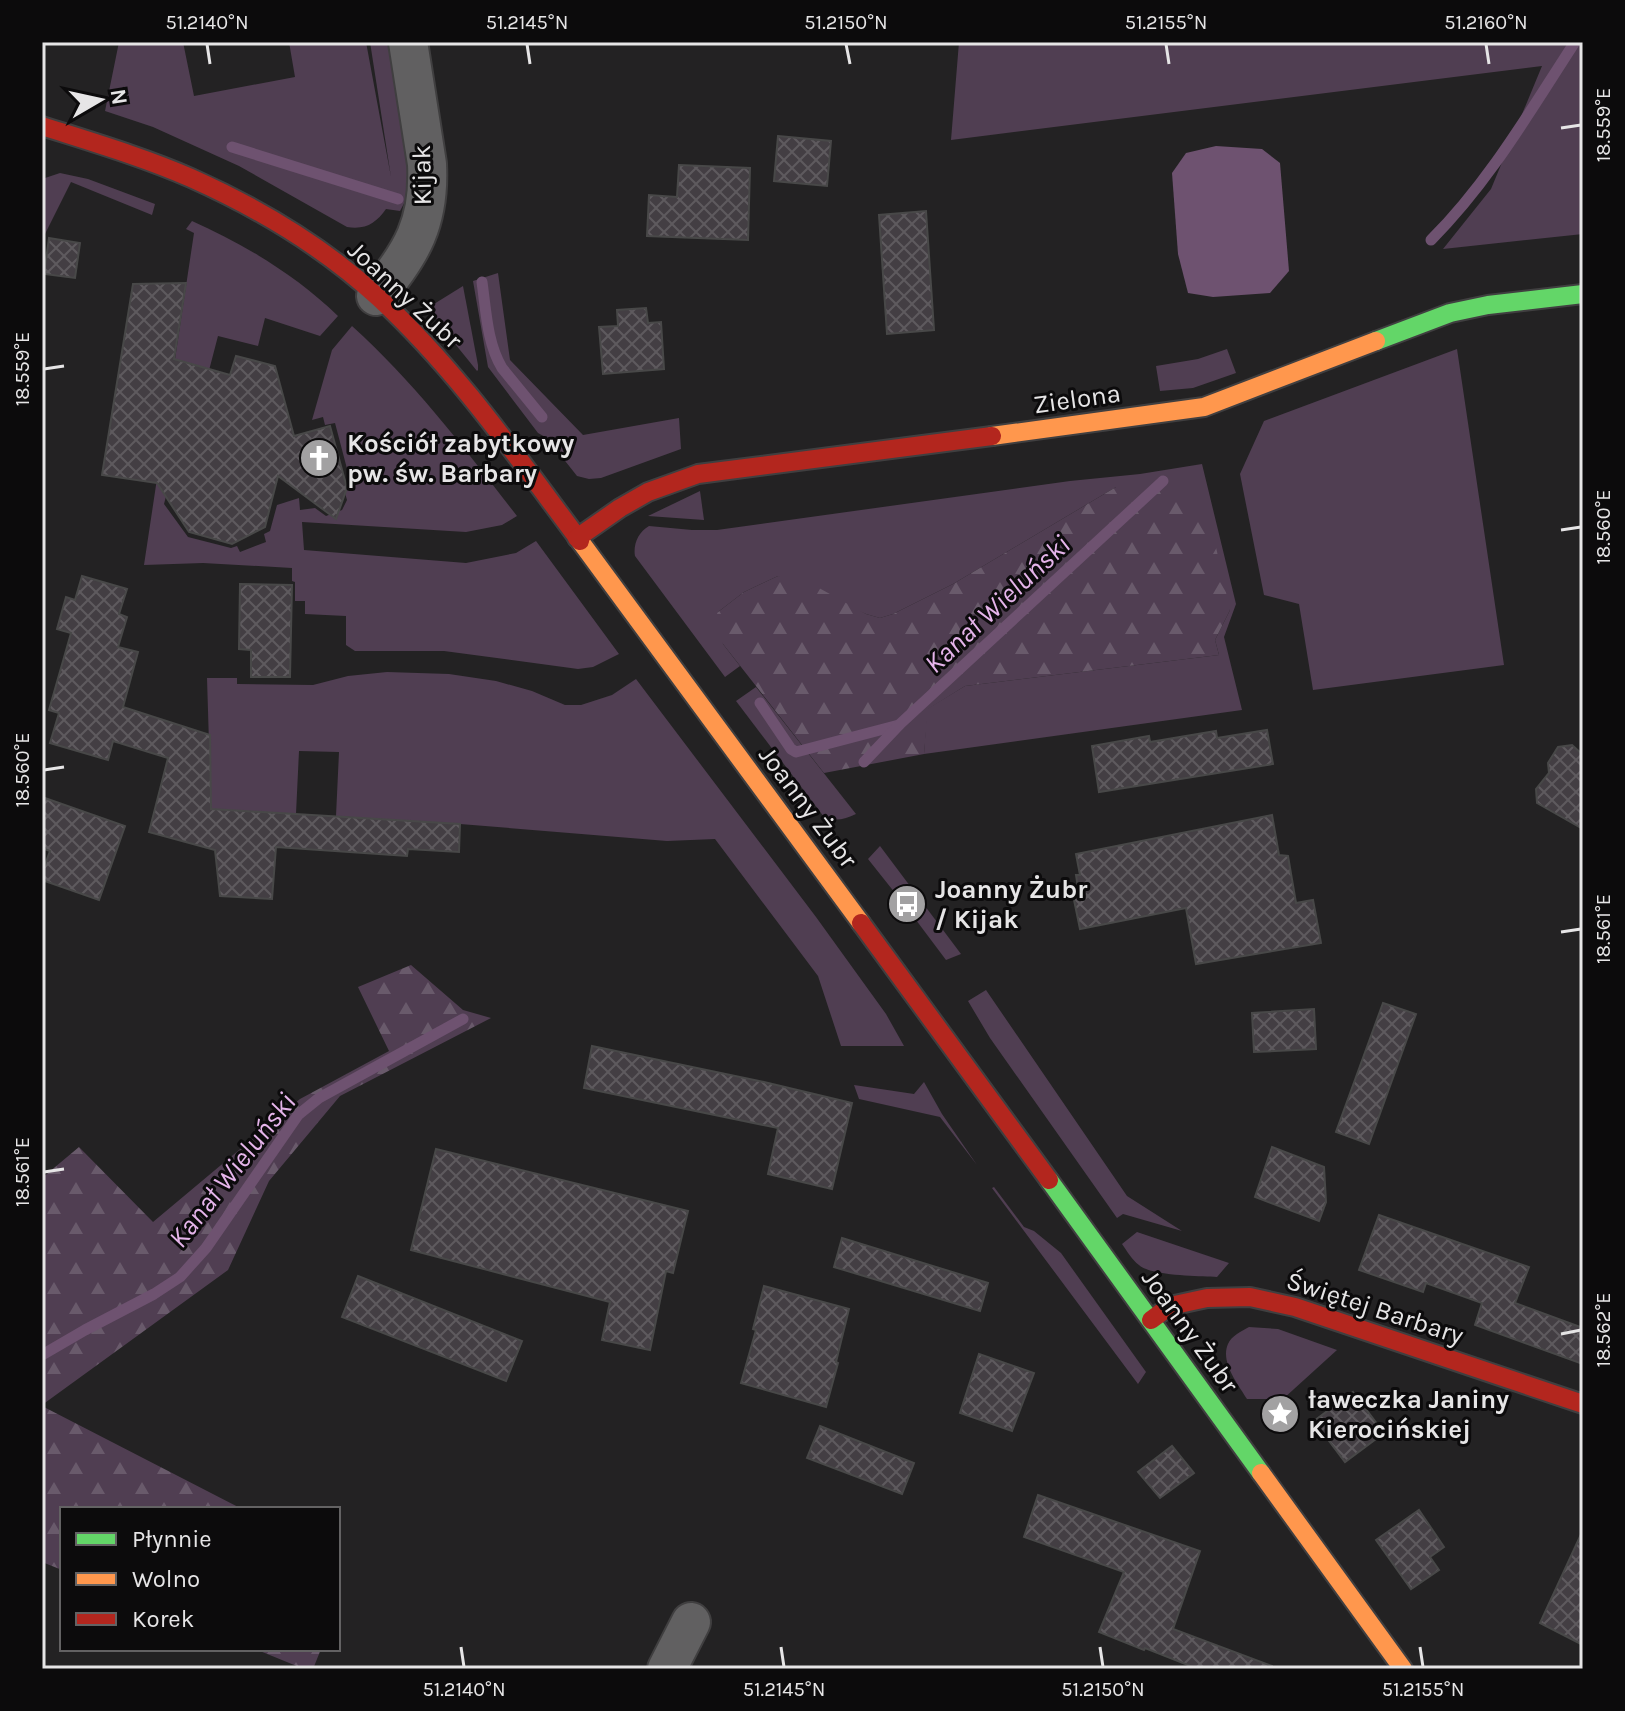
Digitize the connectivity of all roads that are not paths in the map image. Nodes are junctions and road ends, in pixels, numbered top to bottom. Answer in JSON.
{"nodes":[{"id":1,"x":408,"y":42,"type":"edge"},
{"id":2,"x":42,"y":126,"type":"edge"},
{"id":3,"x":1583,"y":294,"type":"edge"},
{"id":4,"x":376,"y":296,"type":"junction"},
{"id":5,"x":577,"y":538,"type":"junction"},
{"id":6,"x":1151,"y":1320,"type":"junction"},
{"id":7,"x":1583,"y":1404,"type":"edge"},
{"id":8,"x":691,"y":1622,"type":"dead end"},
{"id":9,"x":667,"y":1669,"type":"edge"},
{"id":10,"x":1403,"y":1669,"type":"edge"}],
"edges":[{"from":1,"to":4,"type":"street","name":"Kijak"},
{"from":2,"to":4,"type":"street","name":"Joanny Żubr"},
{"from":3,"to":5,"type":"street","name":"Zielona"},
{"from":4,"to":5,"type":"street","name":"Joanny Żubr"},
{"from":5,"to":6,"type":"street","name":"Joanny Żubr"},
{"from":6,"to":7,"type":"street","name":"Świętej Barbary"},
{"from":6,"to":10,"type":"street","name":"Joanny Żubr"},
{"from":8,"to":9,"type":"street"}]}
